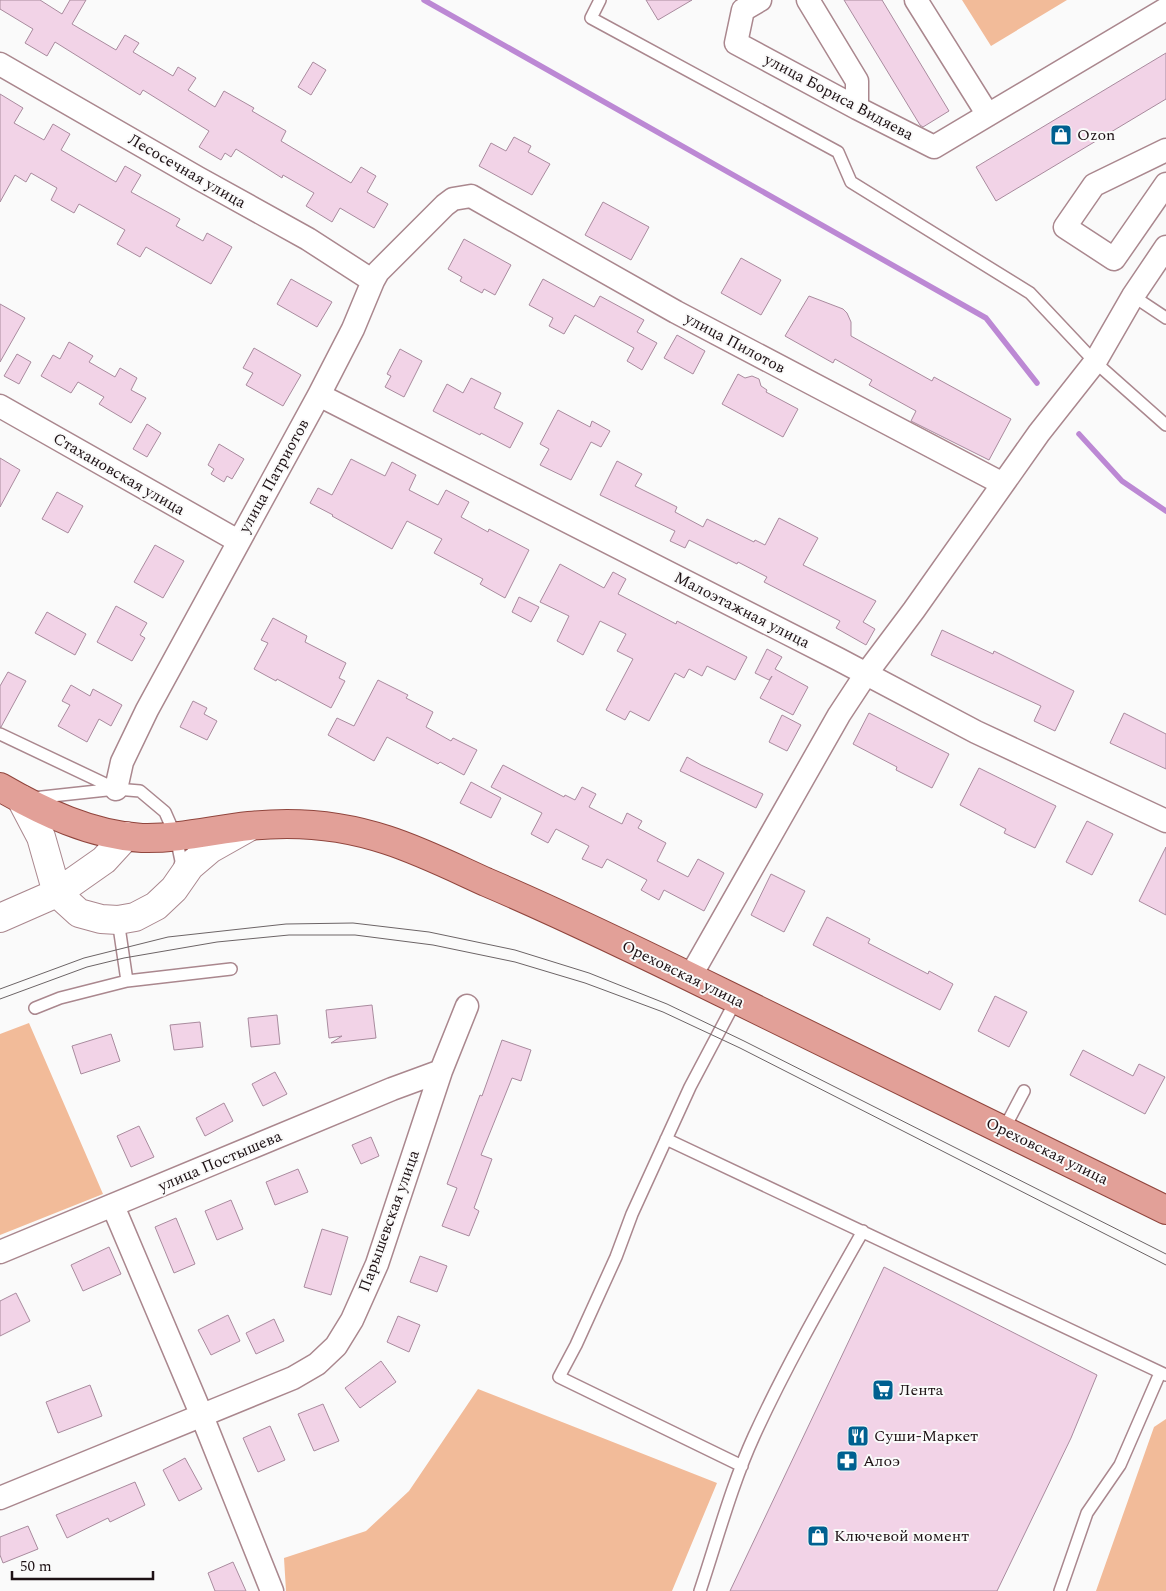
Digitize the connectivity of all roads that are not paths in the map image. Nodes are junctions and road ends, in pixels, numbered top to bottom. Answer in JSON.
{"nodes":[{"id":1,"x":600,"y":0,"type":"edge"},
{"id":2,"x":760,"y":0,"type":"edge"},
{"id":3,"x":808,"y":0,"type":"edge"},
{"id":4,"x":916,"y":0,"type":"edge"},
{"id":5,"x":1166,"y":9,"type":"edge"},
{"id":6,"x":0,"y":64,"type":"edge"},
{"id":7,"x":857,"y":108,"type":"junction"},
{"id":8,"x":988,"y":115,"type":"junction"},
{"id":9,"x":1166,"y":150,"type":"edge"},
{"id":10,"x":1166,"y":184,"type":"edge"},
{"id":11,"x":470,"y":196,"type":"joint"},
{"id":12,"x":1166,"y":246,"type":"edge"},
{"id":13,"x":373,"y":281,"type":"junction"},
{"id":14,"x":1133,"y":296,"type":"junction"},
{"id":15,"x":1166,"y":318,"type":"edge"},
{"id":16,"x":1095,"y":362,"type":"junction"},
{"id":17,"x":319,"y":395,"type":"junction"},
{"id":18,"x":0,"y":406,"type":"edge"},
{"id":19,"x":1166,"y":425,"type":"edge"},
{"id":20,"x":1003,"y":484,"type":"junction"},
{"id":21,"x":238,"y":541,"type":"junction"},
{"id":22,"x":866,"y":674,"type":"junction"},
{"id":23,"x":0,"y":734,"type":"edge"},
{"id":24,"x":116,"y":789,"type":"junction"},
{"id":25,"x":10,"y":793,"type":"edge"},
{"id":26,"x":1166,"y":820,"type":"edge"},
{"id":27,"x":250,"y":826,"type":"junction"},
{"id":28,"x":126,"y":836,"type":"junction"},
{"id":29,"x":176,"y":837,"type":"junction"},
{"id":30,"x":174,"y":889,"type":"junction"},
{"id":31,"x":57,"y":893,"type":"junction"},
{"id":32,"x":0,"y":918,"type":"edge"},
{"id":33,"x":118,"y":920,"type":"junction"},
{"id":34,"x":231,"y":969,"type":"dead end"},
{"id":35,"x":690,"y":977,"type":"junction"},
{"id":36,"x":127,"y":981,"type":"junction"},
{"id":37,"x":736,"y":1000,"type":"junction"},
{"id":38,"x":467,"y":1006,"type":"dead end"},
{"id":39,"x":35,"y":1008,"type":"dead end"},
{"id":40,"x":441,"y":1071,"type":"junction"},
{"id":41,"x":1024,"y":1091,"type":"dead end"},
{"id":42,"x":1004,"y":1130,"type":"junction"},
{"id":43,"x":666,"y":1139,"type":"junction"},
{"id":44,"x":112,"y":1206,"type":"junction"},
{"id":45,"x":1166,"y":1210,"type":"edge"},
{"id":46,"x":863,"y":1231,"type":"junction"},
{"id":47,"x":0,"y":1252,"type":"edge"},
{"id":48,"x":1163,"y":1374,"type":"edge"},
{"id":49,"x":202,"y":1416,"type":"junction"},
{"id":50,"x":742,"y":1466,"type":"junction"},
{"id":51,"x":0,"y":1498,"type":"edge"},
{"id":52,"x":272,"y":1591,"type":"edge"},
{"id":53,"x":700,"y":1591,"type":"edge"},
{"id":54,"x":1060,"y":1591,"type":"edge"}],
"edges":[{"from":1,"to":16,"type":"lane"},
{"from":2,"to":7,"type":"street","name":"улица Бориса Видяева"},
{"from":3,"to":7,"type":"street"},
{"from":4,"to":8,"type":"street"},
{"from":5,"to":8,"type":"street","name":"улица Бориса Видяева"},
{"from":6,"to":13,"type":"street","name":"Лесосечная улица"},
{"from":7,"to":8,"type":"street","name":"улица Бориса Видяева"},
{"from":9,"to":10,"type":"street"},
{"from":11,"to":13,"type":"street","name":"улица Патриотов"},
{"from":11,"to":20,"type":"street","name":"улица Пилотов"},
{"from":12,"to":14,"type":"street"},
{"from":13,"to":17,"type":"street","name":"улица Патриотов"},
{"from":14,"to":15,"type":"lane"},
{"from":14,"to":16,"type":"street"},
{"from":16,"to":19,"type":"lane"},
{"from":16,"to":20,"type":"street"},
{"from":17,"to":21,"type":"street","name":"улица Патриотов"},
{"from":17,"to":22,"type":"street","name":"Малоэтажная улица"},
{"from":18,"to":21,"type":"street","name":"Стахановская улица"},
{"from":20,"to":22,"type":"street"},
{"from":21,"to":24,"type":"street","name":"улица Патриотов"},
{"from":22,"to":26,"type":"street","name":"Малоэтажная улица"},
{"from":22,"to":35,"type":"street"},
{"from":23,"to":24,"type":"lane"},
{"from":24,"to":25,"type":"lane"},
{"from":24,"to":29,"type":"lane"},
{"from":25,"to":28,"type":"main road","name":"Ореховская улица"},
{"from":25,"to":31,"type":"main road"},
{"from":27,"to":29,"type":"main road","name":"Ореховская улица"},
{"from":27,"to":30,"type":"main road"},
{"from":27,"to":35,"type":"main road","name":"Ореховская улица"},
{"from":28,"to":29,"type":"main road","name":"Ореховская улица"},
{"from":28,"to":31,"type":"main road"},
{"from":29,"to":30,"type":"lane"},
{"from":30,"to":33,"type":"main road"},
{"from":31,"to":32,"type":"main road"},
{"from":31,"to":33,"type":"main road"},
{"from":33,"to":36,"type":"lane"},
{"from":34,"to":36,"type":"lane"},
{"from":35,"to":37,"type":"main road","name":"Ореховская улица"},
{"from":36,"to":39,"type":"lane"},
{"from":37,"to":42,"type":"main road","name":"Ореховская улица"},
{"from":37,"to":43,"type":"lane"},
{"from":38,"to":40,"type":"street","name":"Парышевская улица"},
{"from":40,"to":44,"type":"street","name":"улица Постышева"},
{"from":40,"to":49,"type":"street","name":"Парышевская улица"},
{"from":41,"to":42,"type":"lane"},
{"from":42,"to":45,"type":"main road","name":"Ореховская улица"},
{"from":43,"to":46,"type":"lane"},
{"from":43,"to":50,"type":"lane"},
{"from":44,"to":47,"type":"street","name":"улица Постышева"},
{"from":44,"to":49,"type":"street"},
{"from":46,"to":48,"type":"lane"},
{"from":46,"to":50,"type":"lane"},
{"from":48,"to":54,"type":"lane"},
{"from":49,"to":51,"type":"street","name":"Парышевская улица"},
{"from":49,"to":52,"type":"street"},
{"from":50,"to":53,"type":"lane"}]}
